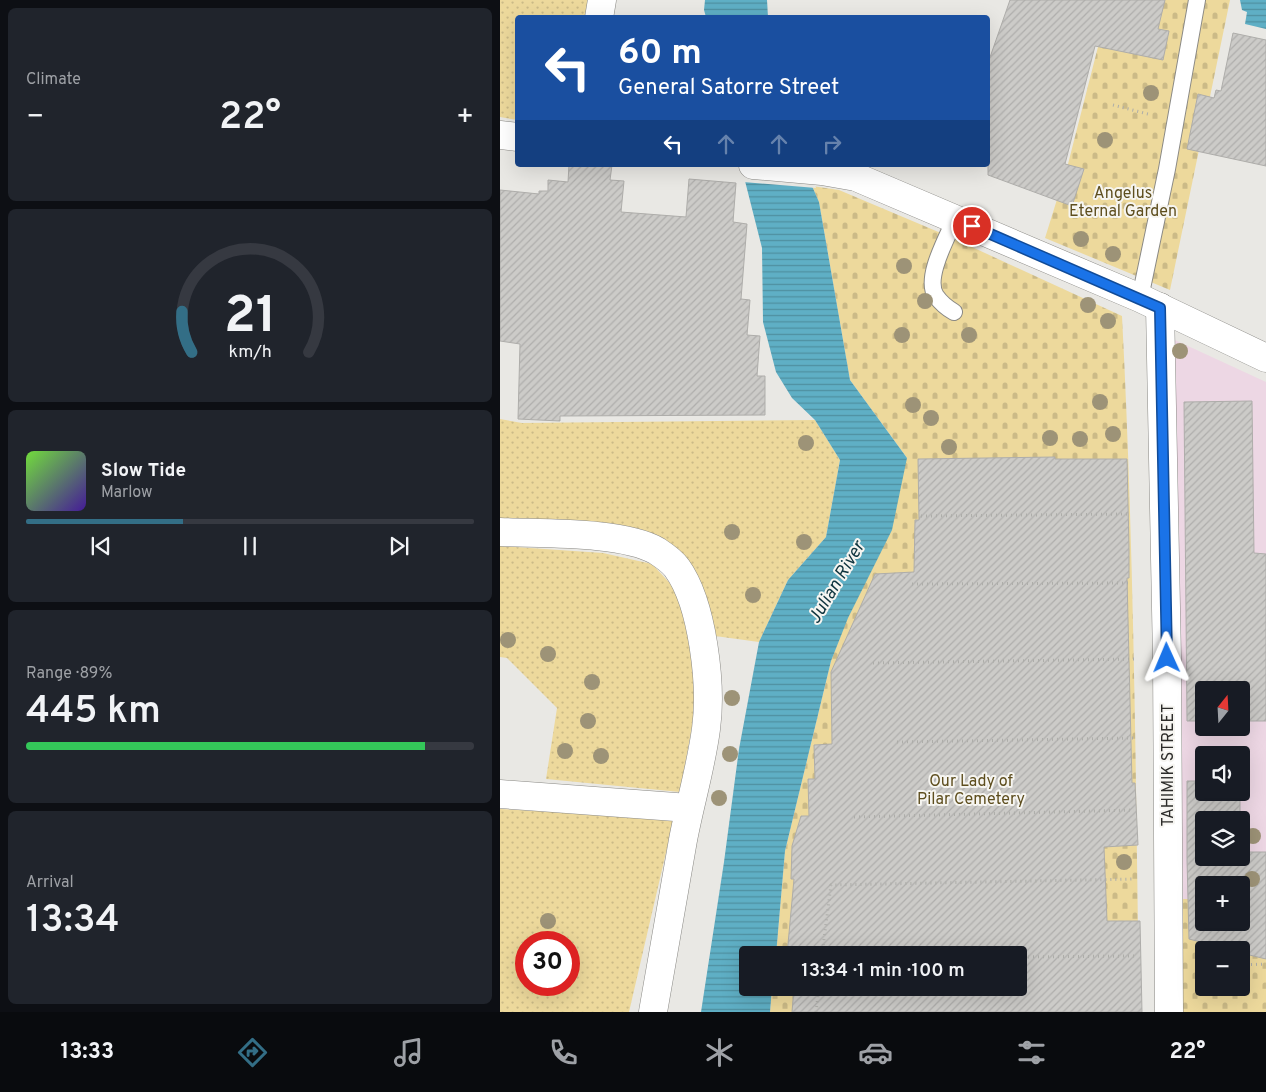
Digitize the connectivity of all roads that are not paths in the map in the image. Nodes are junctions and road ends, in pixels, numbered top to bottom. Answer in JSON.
{"nodes":[{"id":1,"x":602,"y":0,"type":"edge"},
{"id":2,"x":1196,"y":0,"type":"edge"},
{"id":3,"x":600,"y":15,"type":"edge"},
{"id":4,"x":500,"y":135,"type":"edge"},
{"id":5,"x":515,"y":137,"type":"edge"},
{"id":6,"x":776,"y":167,"type":"edge"},
{"id":7,"x":955,"y":219,"type":"junction"},
{"id":8,"x":1150,"y":303,"type":"junction"},
{"id":9,"x":954,"y":312,"type":"dead end"},
{"id":10,"x":1266,"y":358,"type":"edge"},
{"id":11,"x":500,"y":532,"type":"edge"},
{"id":12,"x":500,"y":794,"type":"edge"},
{"id":13,"x":689,"y":808,"type":"junction"},
{"id":14,"x":653,"y":1012,"type":"edge"},
{"id":15,"x":1169,"y":1012,"type":"edge"}],
"edges":[{"from":1,"to":3,"type":"street"},
{"from":2,"to":8,"type":"lane"},
{"from":4,"to":5,"type":"street"},
{"from":6,"to":7,"type":"street"},
{"from":7,"to":8,"type":"street"},
{"from":7,"to":9,"type":"lane"},
{"from":8,"to":10,"type":"street"},
{"from":8,"to":15,"type":"street","name":"TAHIMIK STREET"},
{"from":11,"to":13,"type":"street"},
{"from":12,"to":13,"type":"street"},
{"from":13,"to":14,"type":"street"}]}
